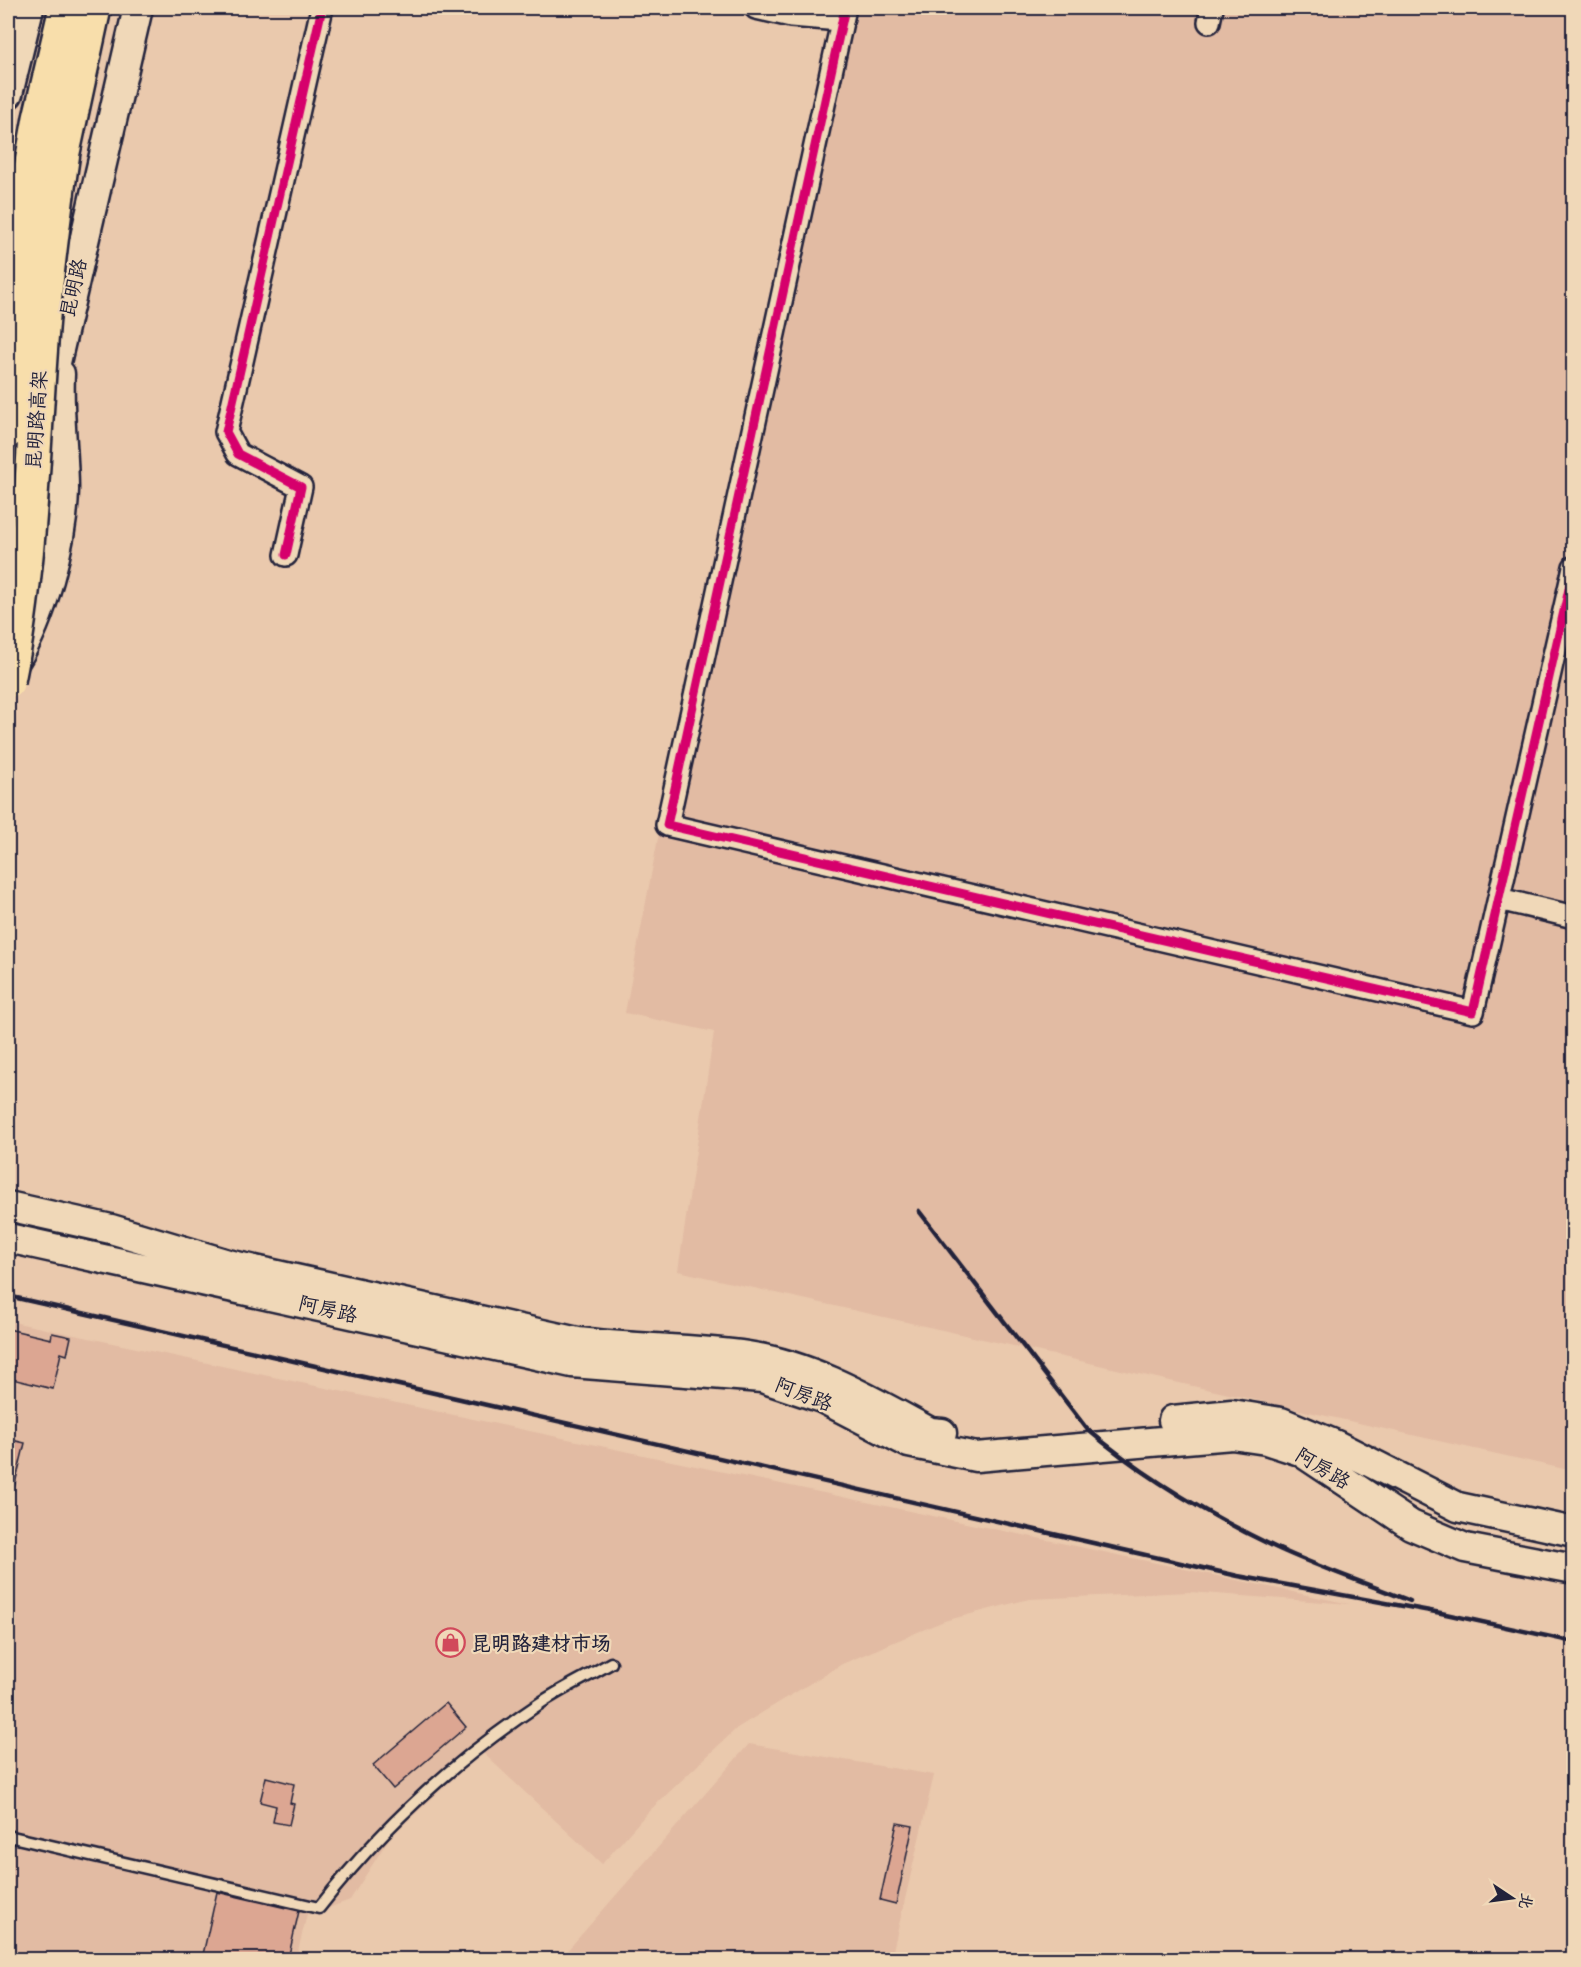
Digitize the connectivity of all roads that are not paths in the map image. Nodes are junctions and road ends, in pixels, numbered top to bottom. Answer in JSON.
{"nodes":[{"id":1,"x":28,"y":8,"type":"edge"},
{"id":2,"x":66,"y":8,"type":"edge"},
{"id":3,"x":94,"y":8,"type":"edge"},
{"id":4,"x":138,"y":8,"type":"edge"},
{"id":5,"x":322,"y":8,"type":"edge"},
{"id":6,"x":756,"y":8,"type":"edge"},
{"id":7,"x":842,"y":14,"type":"edge"},
{"id":8,"x":8,"y":94,"type":"edge"},
{"id":9,"x":42,"y":189,"type":"junction"},
{"id":10,"x":62,"y":335,"type":"junction"},
{"id":11,"x":8,"y":431,"type":"edge"},
{"id":12,"x":286,"y":555,"type":"dead end"},
{"id":13,"x":1574,"y":567,"type":"edge"},
{"id":14,"x":8,"y":568,"type":"edge"},
{"id":15,"x":8,"y":673,"type":"edge"},
{"id":16,"x":8,"y":681,"type":"edge"},
{"id":17,"x":1499,"y":899,"type":"junction"},
{"id":18,"x":1574,"y":916,"type":"edge"},
{"id":19,"x":8,"y":1206,"type":"edge"},
{"id":20,"x":8,"y":1238,"type":"edge"},
{"id":21,"x":1574,"y":1532,"type":"edge"},
{"id":22,"x":1574,"y":1569,"type":"edge"},
{"id":23,"x":611,"y":1663,"type":"dead end"},
{"id":24,"x":8,"y":1836,"type":"edge"}],
"edges":[{"from":1,"to":8,"type":"main road"},
{"from":2,"to":9,"type":"highway"},
{"from":3,"to":9,"type":"highway"},
{"from":4,"to":10,"type":"main road","name":"昆明路"},
{"from":5,"to":12,"type":"street"},
{"from":6,"to":7,"type":"street"},
{"from":7,"to":17,"type":"street"},
{"from":9,"to":11,"type":"highway","name":"昆明路高架","bridge":true},
{"from":9,"to":16,"type":"highway","name":"昆明路高架","bridge":true},
{"from":10,"to":14,"type":"main road","name":"昆明路"},
{"from":10,"to":15,"type":"main road"},
{"from":13,"to":17,"type":"street"},
{"from":17,"to":18,"type":"street"},
{"from":19,"to":21,"type":"main road","name":"阿房路"},
{"from":20,"to":22,"type":"main road","name":"阿房路"},
{"from":23,"to":24,"type":"lane"}]}
